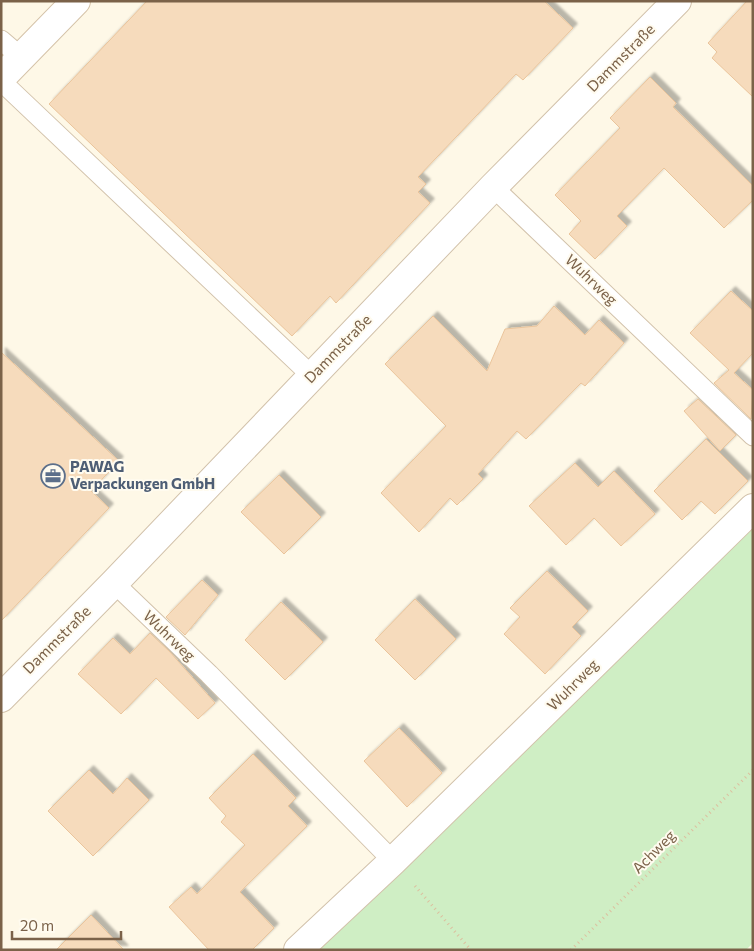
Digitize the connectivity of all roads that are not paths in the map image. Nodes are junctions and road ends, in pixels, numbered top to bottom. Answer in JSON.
{"nodes":[{"id":1,"x":76,"y":1,"type":"edge"},
{"id":2,"x":677,"y":1,"type":"edge"},
{"id":3,"x":1,"y":40,"type":"edge"},
{"id":4,"x":22,"y":58,"type":"junction"},
{"id":5,"x":1,"y":80,"type":"edge"},
{"id":6,"x":494,"y":187,"type":"junction"},
{"id":7,"x":312,"y":376,"type":"junction"},
{"id":8,"x":753,"y":436,"type":"edge"},
{"id":9,"x":753,"y":508,"type":"edge"},
{"id":10,"x":114,"y":583,"type":"junction"},
{"id":11,"x":1,"y":698,"type":"edge"},
{"id":12,"x":393,"y":861,"type":"junction"},
{"id":13,"x":298,"y":950,"type":"edge"}],
"edges":[{"from":1,"to":4,"type":"street"},
{"from":2,"to":6,"type":"street","name":"Dammstraße"},
{"from":3,"to":4,"type":"lane"},
{"from":4,"to":5,"type":"street"},
{"from":5,"to":7,"type":"lane"},
{"from":6,"to":7,"type":"street","name":"Dammstraße"},
{"from":6,"to":8,"type":"lane","name":"Wuhrweg"},
{"from":7,"to":10,"type":"street","name":"Dammstraße"},
{"from":9,"to":12,"type":"street","name":"Wuhrweg"},
{"from":10,"to":11,"type":"street","name":"Dammstraße"},
{"from":10,"to":12,"type":"lane","name":"Wuhrweg"},
{"from":12,"to":13,"type":"street","name":"Wuhrweg"}]}
